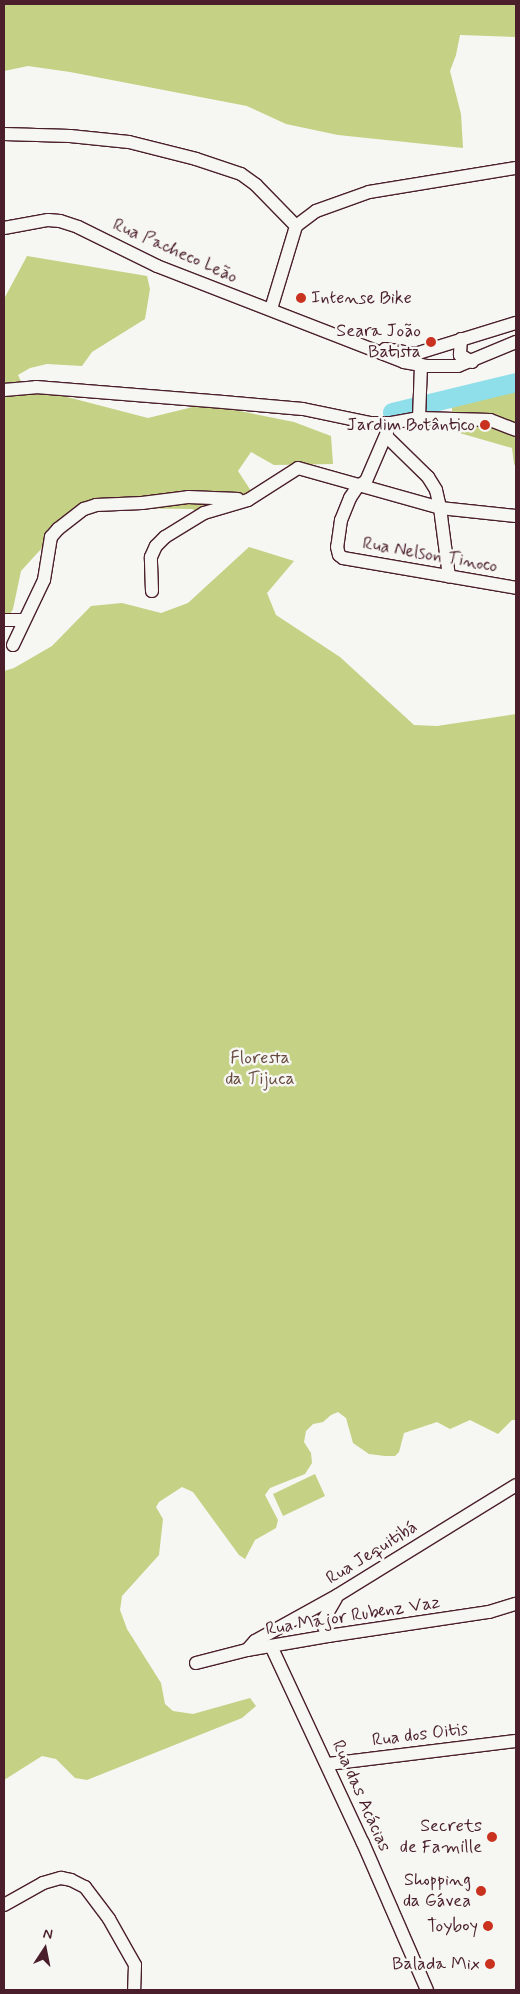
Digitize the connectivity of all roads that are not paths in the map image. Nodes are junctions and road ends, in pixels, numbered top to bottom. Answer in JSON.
{"nodes":[{"id":1,"x":4,"y":134,"type":"edge"},
{"id":2,"x":516,"y":168,"type":"edge"},
{"id":3,"x":296,"y":226,"type":"junction"},
{"id":4,"x":4,"y":228,"type":"edge"},
{"id":5,"x":271,"y":309,"type":"junction"},
{"id":6,"x":516,"y":323,"type":"edge"},
{"id":7,"x":330,"y":332,"type":"junction"},
{"id":8,"x":460,"y":340,"type":"junction"},
{"id":9,"x":516,"y":342,"type":"edge"},
{"id":10,"x":434,"y":349,"type":"junction"},
{"id":11,"x":472,"y":362,"type":"junction"},
{"id":12,"x":424,"y":365,"type":"junction"},
{"id":13,"x":4,"y":390,"type":"edge"},
{"id":14,"x":419,"y":418,"type":"junction"},
{"id":15,"x":391,"y":423,"type":"junction"},
{"id":16,"x":516,"y":430,"type":"edge"},
{"id":17,"x":386,"y":436,"type":"junction"},
{"id":18,"x":358,"y":486,"type":"junction"},
{"id":19,"x":248,"y":500,"type":"junction"},
{"id":20,"x":440,"y":508,"type":"junction"},
{"id":21,"x":516,"y":516,"type":"edge"},
{"id":22,"x":449,"y":576,"type":"junction"},
{"id":23,"x":516,"y":588,"type":"edge"},
{"id":24,"x":152,"y":591,"type":"dead end"},
{"id":25,"x":4,"y":620,"type":"edge"},
{"id":26,"x":24,"y":620,"type":"junction"},
{"id":27,"x":13,"y":645,"type":"dead end"},
{"id":28,"x":516,"y":1485,"type":"edge"},
{"id":29,"x":338,"y":1595,"type":"junction"},
{"id":30,"x":516,"y":1604,"type":"edge"},
{"id":31,"x":328,"y":1636,"type":"junction"},
{"id":32,"x":271,"y":1646,"type":"junction"},
{"id":33,"x":247,"y":1650,"type":"junction"},
{"id":34,"x":196,"y":1663,"type":"dead end"},
{"id":35,"x":516,"y":1741,"type":"edge"},
{"id":36,"x":328,"y":1764,"type":"junction"},
{"id":37,"x":4,"y":1905,"type":"edge"},
{"id":38,"x":134,"y":1990,"type":"edge"},
{"id":39,"x":427,"y":1990,"type":"edge"}],
"edges":[{"from":1,"to":3,"type":"street"},
{"from":2,"to":3,"type":"street"},
{"from":3,"to":5,"type":"street"},
{"from":4,"to":5,"type":"street","name":"Rua Pacheco Leão"},
{"from":5,"to":7,"type":"street","name":"Rua Pacheco Leão"},
{"from":6,"to":8,"type":"street","name":"Rua Pacheco Leão"},
{"from":7,"to":10,"type":"street","name":"Rua Pacheco Leão"},
{"from":7,"to":12,"type":"street","name":"Rua Pacheco Leão"},
{"from":8,"to":10,"type":"street","name":"Rua Pacheco Leão"},
{"from":8,"to":11,"type":"street"},
{"from":9,"to":11,"type":"street","name":"Rua Pacheco Leão"},
{"from":10,"to":12,"type":"street"},
{"from":11,"to":12,"type":"street","name":"Rua Pacheco Leão"},
{"from":12,"to":14,"type":"street"},
{"from":13,"to":15,"type":"street"},
{"from":14,"to":15,"type":"street"},
{"from":14,"to":16,"type":"street"},
{"from":15,"to":17,"type":"street"},
{"from":17,"to":18,"type":"street"},
{"from":17,"to":20,"type":"street"},
{"from":18,"to":19,"type":"street"},
{"from":18,"to":20,"type":"street"},
{"from":18,"to":22,"type":"street","name":"Rua Nelson Tinoco"},
{"from":19,"to":24,"type":"street"},
{"from":19,"to":26,"type":"street"},
{"from":20,"to":21,"type":"street"},
{"from":20,"to":22,"type":"street"},
{"from":22,"to":23,"type":"street","name":"Rua Nelson Tinoco"},
{"from":25,"to":26,"type":"street"},
{"from":26,"to":27,"type":"street"},
{"from":28,"to":29,"type":"street","name":"Rua Jequitibá"},
{"from":29,"to":31,"type":"street"},
{"from":29,"to":33,"type":"street","name":"Rua Jequitibá"},
{"from":30,"to":31,"type":"street","name":"Rua Major Rubenz Vaz"},
{"from":31,"to":32,"type":"street","name":"Rua Major Rubenz Vaz"},
{"from":32,"to":33,"type":"street","name":"Rua Major Rubenz Vaz"},
{"from":32,"to":36,"type":"street","name":"Rua das Acácias"},
{"from":33,"to":34,"type":"street","name":"Rua Major Rubenz Vaz"},
{"from":35,"to":36,"type":"street","name":"Rua dos Oitis"},
{"from":36,"to":39,"type":"street","name":"Rua das Acácias"},
{"from":37,"to":38,"type":"street"}]}
